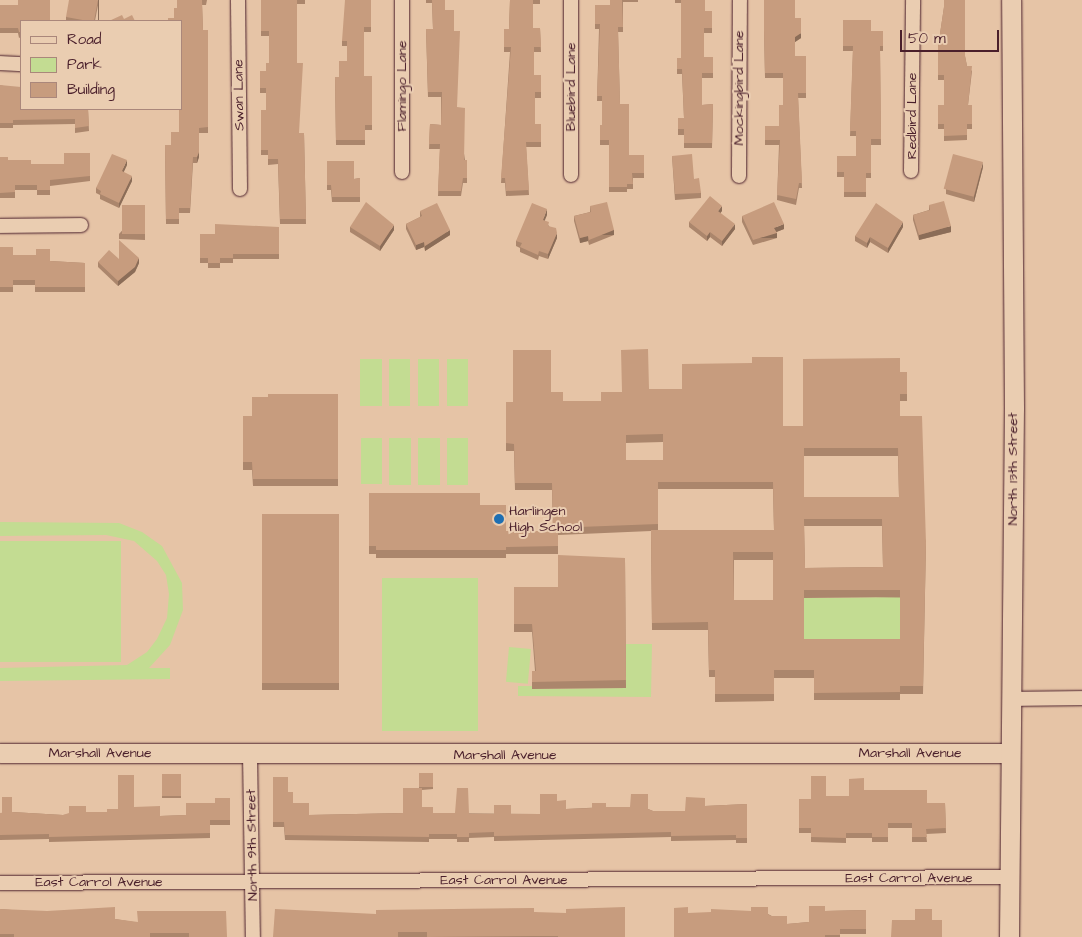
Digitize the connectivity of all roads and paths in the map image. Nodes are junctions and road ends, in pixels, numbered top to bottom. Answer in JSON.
{"nodes":[{"id":1,"x":238,"y":0,"type":"edge"},
{"id":2,"x":402,"y":0,"type":"edge"},
{"id":3,"x":571,"y":0,"type":"edge"},
{"id":4,"x":740,"y":0,"type":"edge"},
{"id":5,"x":913,"y":0,"type":"edge"},
{"id":6,"x":1011,"y":0,"type":"edge"},
{"id":7,"x":0,"y":64,"type":"edge"},
{"id":8,"x":20,"y":64,"type":"edge"},
{"id":9,"x":912,"y":171,"type":"dead end"},
{"id":10,"x":402,"y":172,"type":"dead end"},
{"id":11,"x":571,"y":175,"type":"dead end"},
{"id":12,"x":739,"y":176,"type":"dead end"},
{"id":13,"x":240,"y":189,"type":"dead end"},
{"id":14,"x":81,"y":225,"type":"dead end"},
{"id":15,"x":0,"y":226,"type":"edge"},
{"id":16,"x":1082,"y":698,"type":"edge"},
{"id":17,"x":1012,"y":699,"type":"junction"},
{"id":18,"x":0,"y":753,"type":"edge"},
{"id":19,"x":1009,"y":753,"type":"junction"},
{"id":20,"x":250,"y":754,"type":"junction"},
{"id":21,"x":1009,"y":877,"type":"junction"},
{"id":22,"x":253,"y":881,"type":"junction"},
{"id":23,"x":0,"y":883,"type":"edge"},
{"id":24,"x":253,"y":937,"type":"edge"},
{"id":25,"x":1009,"y":937,"type":"edge"}],
"edges":[{"from":1,"to":13,"type":"street","name":"Swan Lane"},
{"from":2,"to":10,"type":"street","name":"Flamingo Lane"},
{"from":3,"to":11,"type":"street","name":"Bluebird Lane"},
{"from":4,"to":12,"type":"street","name":"Mockingbird Lane"},
{"from":5,"to":9,"type":"street","name":"Redbird Lane"},
{"from":6,"to":17,"type":"street","name":"North 13th Street"},
{"from":7,"to":8,"type":"street"},
{"from":14,"to":15,"type":"street"},
{"from":16,"to":17,"type":"street"},
{"from":17,"to":19,"type":"street","name":"North 13th Street"},
{"from":18,"to":20,"type":"street","name":"Marshall Avenue"},
{"from":19,"to":20,"type":"street","name":"Marshall Avenue"},
{"from":19,"to":21,"type":"street","name":"North 13th Street"},
{"from":20,"to":22,"type":"street","name":"North 9th Street"},
{"from":21,"to":22,"type":"street","name":"East Carrol Avenue"},
{"from":21,"to":25,"type":"street","name":"North 13th Street"},
{"from":22,"to":23,"type":"street","name":"East Carrol Avenue"},
{"from":22,"to":24,"type":"street","name":"North 9th Street"}]}
